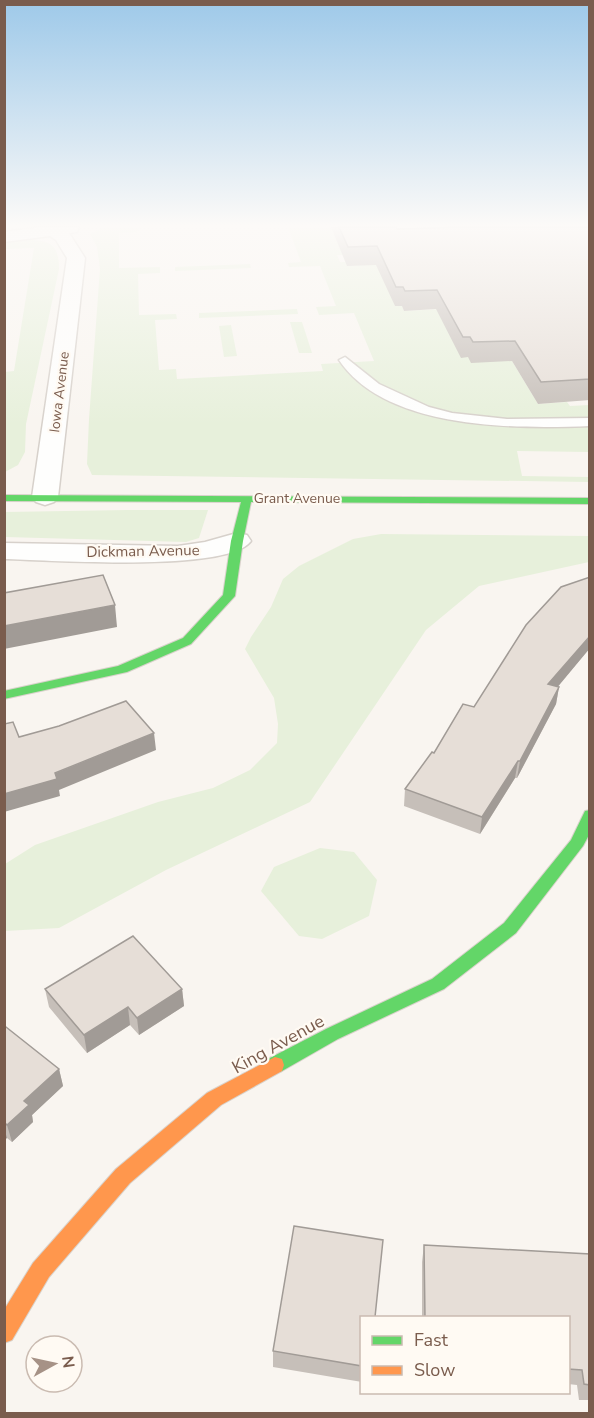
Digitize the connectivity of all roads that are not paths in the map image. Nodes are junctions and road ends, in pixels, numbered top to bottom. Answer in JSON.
{"nodes":[{"id":1,"x":71,"y":293,"type":"edge"},
{"id":2,"x":345,"y":360,"type":"dead end"},
{"id":3,"x":590,"y":422,"type":"edge"},
{"id":4,"x":45,"y":497,"type":"junction"},
{"id":5,"x":4,"y":498,"type":"edge"},
{"id":6,"x":247,"y":498,"type":"junction"},
{"id":7,"x":590,"y":501,"type":"edge"},
{"id":8,"x":237,"y":541,"type":"junction"},
{"id":9,"x":4,"y":551,"type":"edge"},
{"id":10,"x":4,"y":695,"type":"edge"},
{"id":11,"x":586,"y":835,"type":"edge"},
{"id":12,"x":4,"y":1332,"type":"edge"}],
"edges":[{"from":1,"to":4,"type":"street","name":"Iowa Avenue"},
{"from":2,"to":3,"type":"lane"},
{"from":4,"to":5,"type":"street","name":"Grant Avenue"},
{"from":4,"to":6,"type":"street","name":"Grant Avenue"},
{"from":6,"to":7,"type":"street","name":"Grant Avenue"},
{"from":6,"to":8,"type":"street"},
{"from":8,"to":9,"type":"street","name":"Dickman Avenue"},
{"from":8,"to":10,"type":"street"},
{"from":11,"to":12,"type":"street","name":"King Avenue"}]}
